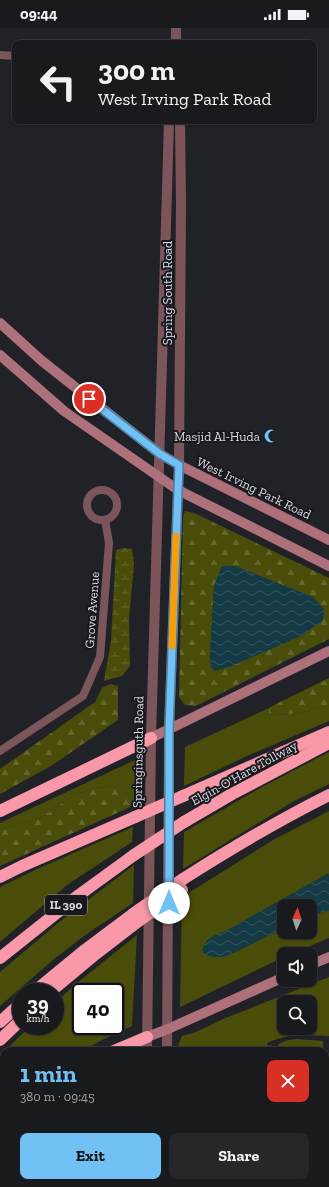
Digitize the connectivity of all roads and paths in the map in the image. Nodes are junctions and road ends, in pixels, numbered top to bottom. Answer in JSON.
{"nodes":[{"id":1,"x":176,"y":28,"type":"edge"},
{"id":2,"x":176,"y":40,"type":"edge"},
{"id":3,"x":0,"y":55,"type":"edge"},
{"id":4,"x":12,"y":56,"type":"edge"},
{"id":5,"x":169,"y":124,"type":"edge"},
{"id":6,"x":180,"y":124,"type":"edge"},
{"id":7,"x":0,"y":323,"type":"edge"},
{"id":8,"x":0,"y":355,"type":"edge"},
{"id":9,"x":160,"y":454,"type":"junction"},
{"id":10,"x":179,"y":465,"type":"junction"},
{"id":11,"x":159,"y":478,"type":"junction"},
{"id":12,"x":178,"y":490,"type":"junction"},
{"id":13,"x":105,"y":520,"type":"dead end"},
{"id":14,"x":329,"y":540,"type":"edge"},
{"id":15,"x":329,"y":566,"type":"edge"},
{"id":16,"x":329,"y":651,"type":"edge"},
{"id":17,"x":169,"y":730,"type":"junction"},
{"id":18,"x":329,"y":732,"type":"edge"},
{"id":19,"x":151,"y":738,"type":"junction"},
{"id":20,"x":329,"y":743,"type":"edge"},
{"id":21,"x":0,"y":751,"type":"edge"},
{"id":22,"x":329,"y":795,"type":"edge"},
{"id":23,"x":0,"y":811,"type":"edge"},
{"id":24,"x":0,"y":877,"type":"edge"},
{"id":25,"x":133,"y":920,"type":"junction"},
{"id":26,"x":329,"y":957,"type":"edge"},
{"id":27,"x":0,"y":958,"type":"edge"},
{"id":28,"x":317,"y":962,"type":"edge"},
{"id":29,"x":277,"y":980,"type":"edge"},
{"id":30,"x":45,"y":983,"type":"edge"},
{"id":31,"x":61,"y":983,"type":"edge"},
{"id":32,"x":12,"y":1011,"type":"edge"},
{"id":33,"x":0,"y":1022,"type":"edge"},
{"id":34,"x":12,"y":1029,"type":"edge"},
{"id":35,"x":168,"y":1029,"type":"junction"},
{"id":36,"x":147,"y":1037,"type":"junction"},
{"id":37,"x":0,"y":1040,"type":"edge"},
{"id":38,"x":123,"y":1047,"type":"edge"},
{"id":39,"x":147,"y":1047,"type":"edge"},
{"id":40,"x":167,"y":1047,"type":"edge"}],
"edges":[{"from":1,"to":2,"type":"street"},
{"from":3,"to":4,"type":"street"},
{"from":5,"to":9,"type":"street","name":"Spring South Road"},
{"from":6,"to":10,"type":"street","name":"Spring South Road"},
{"from":7,"to":9,"type":"main road","name":"West Irving Park Road"},
{"from":8,"to":11,"type":"main road"},
{"from":9,"to":10,"type":"main road","name":"West Irving Park Road"},
{"from":9,"to":11,"type":"street","name":"Springinsguth Road"},
{"from":10,"to":12,"type":"street"},
{"from":10,"to":14,"type":"main road","name":"West Irving Park Road"},
{"from":11,"to":12,"type":"main road"},
{"from":11,"to":19,"type":"street","name":"Springinsguth Road"},
{"from":12,"to":15,"type":"main road"},
{"from":12,"to":17,"type":"street"},
{"from":13,"to":21,"type":"street","name":"Grove Avenue"},
{"from":16,"to":17,"type":"main road"},
{"from":17,"to":19,"type":"main road"},
{"from":17,"to":35,"type":"street"},
{"from":18,"to":24,"type":"highway","bridge":true},
{"from":19,"to":23,"type":"highway"},
{"from":19,"to":36,"type":"street","name":"Springinsguth Road"},
{"from":20,"to":27,"type":"highway","name":"Elgin-O'Hare Tollway","number":"IL 390","bridge":true},
{"from":22,"to":25,"type":"highway","bridge":true},
{"from":25,"to":30,"type":"highway"},
{"from":25,"to":31,"type":"highway"},
{"from":26,"to":28,"type":"main road"},
{"from":29,"to":35,"type":"main road"},
{"from":32,"to":33,"type":"highway"},
{"from":34,"to":37,"type":"highway"},
{"from":35,"to":36,"type":"main road"},
{"from":35,"to":40,"type":"street"},
{"from":36,"to":38,"type":"highway"},
{"from":36,"to":39,"type":"street","name":"Springinsguth Road"}]}
